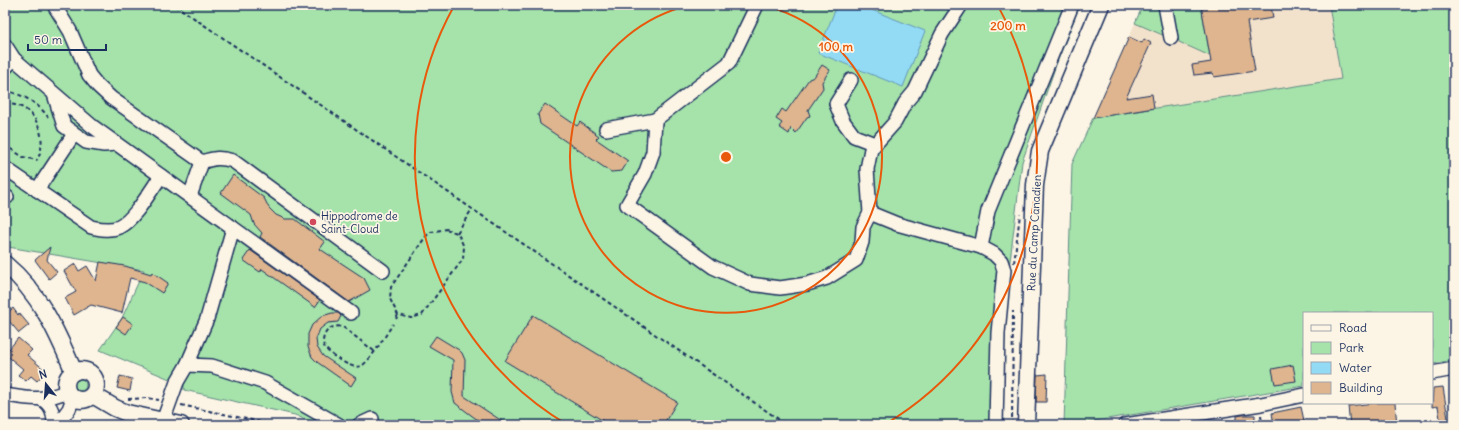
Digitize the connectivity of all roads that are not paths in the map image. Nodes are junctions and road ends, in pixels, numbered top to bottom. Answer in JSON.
{"nodes":[{"id":1,"x":54,"y":5,"type":"edge"},
{"id":2,"x":757,"y":5,"type":"edge"},
{"id":3,"x":961,"y":5,"type":"edge"},
{"id":4,"x":1072,"y":5,"type":"edge"},
{"id":5,"x":1101,"y":5,"type":"edge"},
{"id":6,"x":1165,"y":5,"type":"edge"},
{"id":7,"x":1172,"y":38,"type":"dead end"},
{"id":8,"x":5,"y":45,"type":"edge"},
{"id":9,"x":10,"y":63,"type":"edge"},
{"id":10,"x":851,"y":80,"type":"dead end"},
{"id":11,"x":54,"y":94,"type":"junction"},
{"id":12,"x":655,"y":120,"type":"junction"},
{"id":13,"x":606,"y":129,"type":"dead end"},
{"id":14,"x":74,"y":134,"type":"junction"},
{"id":15,"x":116,"y":144,"type":"junction"},
{"id":16,"x":875,"y":144,"type":"junction"},
{"id":17,"x":202,"y":162,"type":"junction"},
{"id":18,"x":5,"y":168,"type":"edge"},
{"id":19,"x":161,"y":176,"type":"junction"},
{"id":20,"x":37,"y":190,"type":"junction"},
{"id":21,"x":190,"y":196,"type":"junction"},
{"id":22,"x":870,"y":213,"type":"junction"},
{"id":23,"x":233,"y":228,"type":"junction"},
{"id":24,"x":981,"y":247,"type":"junction"},
{"id":25,"x":5,"y":264,"type":"edge"},
{"id":26,"x":382,"y":271,"type":"dead end"},
{"id":27,"x":351,"y":313,"type":"dead end"},
{"id":28,"x":187,"y":365,"type":"junction"},
{"id":29,"x":1454,"y":369,"type":"edge"},
{"id":30,"x":74,"y":372,"type":"junction"},
{"id":31,"x":1433,"y":373,"type":"edge"},
{"id":32,"x":70,"y":394,"type":"junction"},
{"id":33,"x":5,"y":395,"type":"edge"},
{"id":34,"x":93,"y":395,"type":"junction"},
{"id":35,"x":1303,"y":395,"type":"edge"},
{"id":36,"x":41,"y":399,"type":"junction"},
{"id":37,"x":372,"y":419,"type":"dead end"},
{"id":38,"x":142,"y":421,"type":"edge"},
{"id":39,"x":163,"y":421,"type":"junction"},
{"id":40,"x":54,"y":425,"type":"edge"},
{"id":41,"x":57,"y":425,"type":"edge"},
{"id":42,"x":181,"y":425,"type":"edge"},
{"id":43,"x":339,"y":425,"type":"edge"},
{"id":44,"x":359,"y":425,"type":"edge"},
{"id":45,"x":996,"y":425,"type":"edge"},
{"id":46,"x":1026,"y":425,"type":"edge"},
{"id":47,"x":1125,"y":425,"type":"edge"}],
"edges":[{"from":1,"to":17,"type":"street"},
{"from":2,"to":12,"type":"street"},
{"from":3,"to":16,"type":"street"},
{"from":4,"to":24,"type":"street"},
{"from":5,"to":46,"type":"main road","name":"Rue du Camp Canadien"},
{"from":6,"to":7,"type":"street"},
{"from":8,"to":9,"type":"street"},
{"from":9,"to":11,"type":"street"},
{"from":10,"to":16,"type":"street"},
{"from":11,"to":14,"type":"street"},
{"from":11,"to":15,"type":"street"},
{"from":12,"to":13,"type":"street"},
{"from":12,"to":22,"type":"street"},
{"from":14,"to":15,"type":"street"},
{"from":14,"to":20,"type":"street"},
{"from":15,"to":19,"type":"street"},
{"from":16,"to":22,"type":"street"},
{"from":17,"to":21,"type":"street"},
{"from":17,"to":26,"type":"street"},
{"from":18,"to":20,"type":"street"},
{"from":19,"to":20,"type":"street"},
{"from":19,"to":21,"type":"street"},
{"from":21,"to":23,"type":"street"},
{"from":22,"to":24,"type":"street"},
{"from":23,"to":27,"type":"street"},
{"from":23,"to":28,"type":"street"},
{"from":24,"to":45,"type":"street"},
{"from":25,"to":30,"type":"main road"},
{"from":28,"to":39,"type":"street"},
{"from":28,"to":43,"type":"street"},
{"from":29,"to":31,"type":"street"},
{"from":30,"to":32,"type":"main road"},
{"from":30,"to":34,"type":"main road"},
{"from":32,"to":34,"type":"main road"},
{"from":32,"to":36,"type":"street"},
{"from":32,"to":41,"type":"street"},
{"from":33,"to":36,"type":"street"},
{"from":34,"to":38,"type":"main road"},
{"from":35,"to":47,"type":"street"},
{"from":36,"to":40,"type":"street"},
{"from":37,"to":44,"type":"street"},
{"from":38,"to":39,"type":"main road"},
{"from":39,"to":42,"type":"main road"}]}
